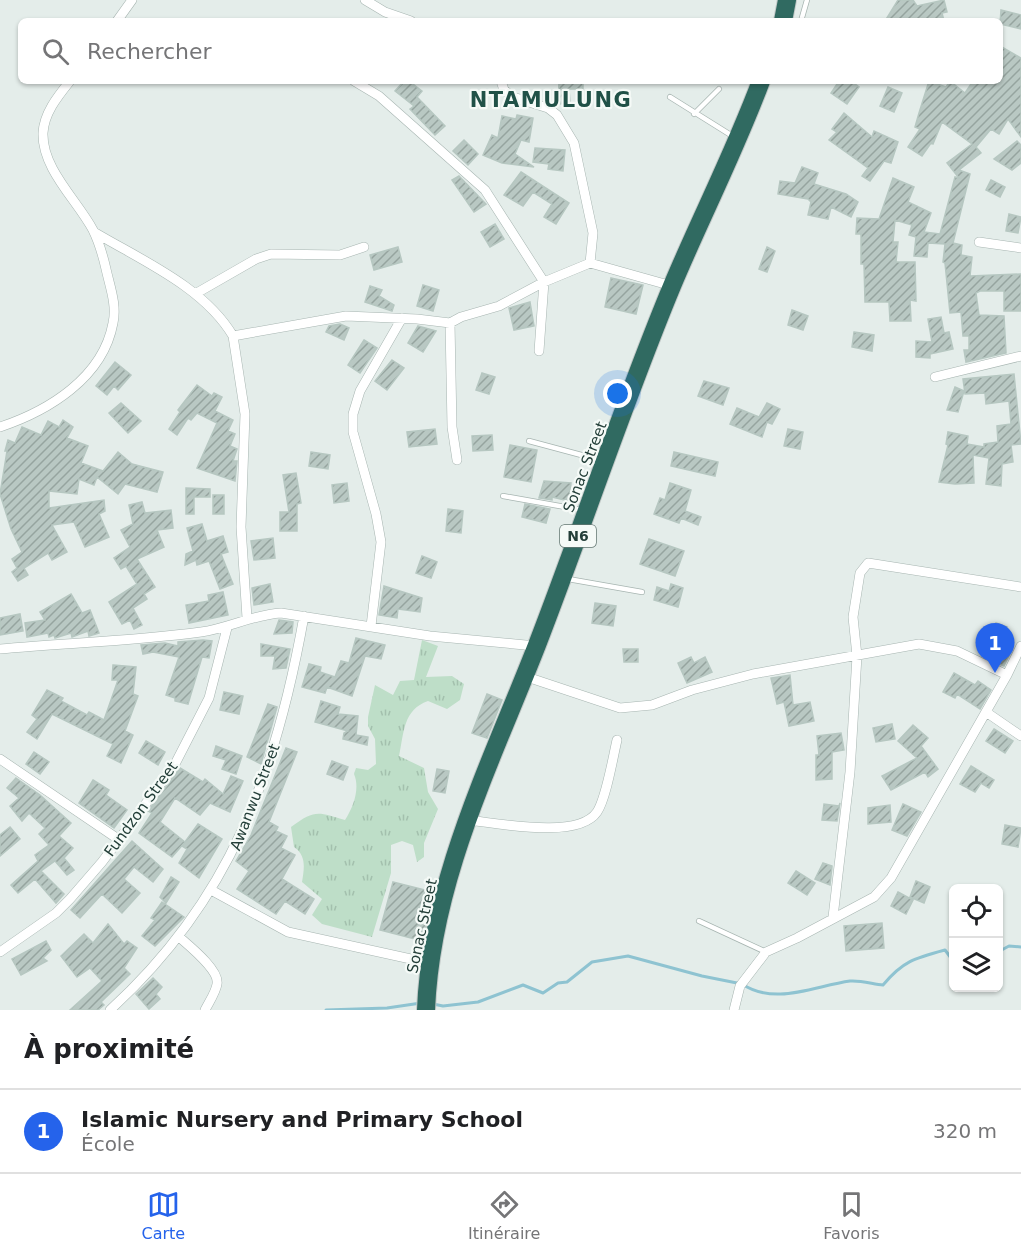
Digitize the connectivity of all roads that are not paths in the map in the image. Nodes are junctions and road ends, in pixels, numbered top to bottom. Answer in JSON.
{"nodes":[{"id":1,"x":132,"y":0,"type":"edge"},
{"id":2,"x":365,"y":0,"type":"edge"},
{"id":3,"x":787,"y":0,"type":"edge"},
{"id":4,"x":807,"y":0,"type":"edge"},
{"id":5,"x":119,"y":18,"type":"edge"},
{"id":6,"x":402,"y":18,"type":"edge"},
{"id":7,"x":784,"y":18,"type":"edge"},
{"id":8,"x":802,"y":18,"type":"edge"},
{"id":9,"x":68,"y":84,"type":"edge"},
{"id":10,"x":359,"y":84,"type":"edge"},
{"id":11,"x":502,"y":84,"type":"edge"},
{"id":12,"x":760,"y":84,"type":"edge"},
{"id":13,"x":719,"y":89,"type":"dead end"},
{"id":14,"x":670,"y":97,"type":"dead end"},
{"id":15,"x":694,"y":114,"type":"junction"},
{"id":16,"x":739,"y":140,"type":"junction"},
{"id":17,"x":94,"y":232,"type":"junction"},
{"id":18,"x":979,"y":242,"type":"dead end"},
{"id":19,"x":364,"y":247,"type":"dead end"},
{"id":20,"x":1021,"y":248,"type":"edge"},
{"id":21,"x":590,"y":262,"type":"junction"},
{"id":22,"x":544,"y":282,"type":"junction"},
{"id":23,"x":672,"y":286,"type":"junction"},
{"id":24,"x":195,"y":294,"type":"junction"},
{"id":25,"x":402,"y":318,"type":"junction"},
{"id":26,"x":450,"y":323,"type":"junction"},
{"id":27,"x":233,"y":336,"type":"junction"},
{"id":28,"x":538,"y":351,"type":"dead end"},
{"id":29,"x":1021,"y":356,"type":"edge"},
{"id":30,"x":935,"y":377,"type":"dead end"},
{"id":31,"x":0,"y":427,"type":"edge"},
{"id":32,"x":529,"y":441,"type":"dead end"},
{"id":33,"x":457,"y":460,"type":"dead end"},
{"id":34,"x":606,"y":462,"type":"junction"},
{"id":35,"x":503,"y":496,"type":"dead end"},
{"id":36,"x":587,"y":511,"type":"junction"},
{"id":37,"x":562,"y":578,"type":"junction"},
{"id":38,"x":1021,"y":587,"type":"edge"},
{"id":39,"x":642,"y":592,"type":"dead end"},
{"id":40,"x":304,"y":616,"type":"junction"},
{"id":41,"x":247,"y":618,"type":"junction"},
{"id":42,"x":371,"y":626,"type":"junction"},
{"id":43,"x":226,"y":628,"type":"junction"},
{"id":44,"x":536,"y":646,"type":"junction"},
{"id":45,"x":1021,"y":646,"type":"edge"},
{"id":46,"x":0,"y":649,"type":"edge"},
{"id":47,"x":857,"y":656,"type":"junction"},
{"id":48,"x":1007,"y":675,"type":"junction"},
{"id":49,"x":524,"y":676,"type":"junction"},
{"id":50,"x":986,"y":712,"type":"junction"},
{"id":51,"x":1021,"y":736,"type":"edge"},
{"id":52,"x":617,"y":740,"type":"dead end"},
{"id":53,"x":0,"y":759,"type":"edge"},
{"id":54,"x":467,"y":820,"type":"junction"},
{"id":55,"x":118,"y":839,"type":"junction"},
{"id":56,"x":211,"y":890,"type":"junction"},
{"id":57,"x":833,"y":917,"type":"junction"},
{"id":58,"x":699,"y":921,"type":"dead end"},
{"id":59,"x":178,"y":936,"type":"junction"},
{"id":60,"x":0,"y":952,"type":"edge"},
{"id":61,"x":766,"y":952,"type":"junction"},
{"id":62,"x":429,"y":963,"type":"junction"},
{"id":63,"x":427,"y":1005,"type":"edge"},
{"id":64,"x":110,"y":1010,"type":"edge"},
{"id":65,"x":205,"y":1010,"type":"edge"},
{"id":66,"x":734,"y":1010,"type":"edge"}],
"edges":[{"from":1,"to":5,"type":"street"},
{"from":2,"to":6,"type":"street"},
{"from":3,"to":7,"type":"highway"},
{"from":4,"to":8,"type":"lane"},
{"from":9,"to":17,"type":"street"},
{"from":10,"to":22,"type":"street"},
{"from":11,"to":21,"type":"street"},
{"from":12,"to":16,"type":"highway","name":"Sonac Street","number":"N6"},
{"from":13,"to":15,"type":"lane"},
{"from":14,"to":15,"type":"lane"},
{"from":15,"to":16,"type":"lane"},
{"from":16,"to":23,"type":"highway","name":"Sonac Street","number":"N6"},
{"from":17,"to":24,"type":"street"},
{"from":17,"to":31,"type":"street"},
{"from":18,"to":20,"type":"street"},
{"from":19,"to":24,"type":"street"},
{"from":21,"to":22,"type":"street"},
{"from":21,"to":23,"type":"street"},
{"from":22,"to":26,"type":"street"},
{"from":22,"to":28,"type":"street"},
{"from":23,"to":34,"type":"highway","name":"Sonac Street","number":"N6"},
{"from":24,"to":27,"type":"street"},
{"from":25,"to":26,"type":"street"},
{"from":25,"to":27,"type":"street"},
{"from":25,"to":42,"type":"street"},
{"from":26,"to":33,"type":"street"},
{"from":27,"to":41,"type":"street"},
{"from":29,"to":30,"type":"street"},
{"from":32,"to":34,"type":"lane"},
{"from":34,"to":36,"type":"highway","name":"Sonac Street","number":"N6"},
{"from":35,"to":36,"type":"lane"},
{"from":36,"to":37,"type":"highway","name":"Sonac Street","number":"N6"},
{"from":37,"to":39,"type":"lane"},
{"from":37,"to":44,"type":"highway","name":"Sonac Street","number":"N6"},
{"from":38,"to":47,"type":"street"},
{"from":40,"to":41,"type":"street"},
{"from":40,"to":42,"type":"street"},
{"from":40,"to":56,"type":"street","name":"Awanwu Street"},
{"from":41,"to":43,"type":"street"},
{"from":42,"to":44,"type":"street"},
{"from":43,"to":46,"type":"street"},
{"from":43,"to":55,"type":"street","name":"Fundzon Street"},
{"from":44,"to":49,"type":"highway","name":"Sonac Street","number":"N6"},
{"from":45,"to":48,"type":"street"},
{"from":47,"to":48,"type":"street"},
{"from":47,"to":49,"type":"street"},
{"from":47,"to":57,"type":"street"},
{"from":48,"to":50,"type":"street"},
{"from":49,"to":54,"type":"highway","name":"Sonac Street","number":"N6"},
{"from":50,"to":51,"type":"street"},
{"from":50,"to":57,"type":"street"},
{"from":52,"to":54,"type":"street"},
{"from":53,"to":55,"type":"street"},
{"from":54,"to":62,"type":"highway","name":"Sonac Street","number":"N6"},
{"from":55,"to":60,"type":"street","name":"Fundzon Street"},
{"from":56,"to":59,"type":"street","name":"Awanwu Street"},
{"from":56,"to":62,"type":"street"},
{"from":57,"to":61,"type":"street"},
{"from":58,"to":61,"type":"lane"},
{"from":59,"to":64,"type":"street","name":"Awanwu Street"},
{"from":59,"to":65,"type":"street"},
{"from":61,"to":66,"type":"street"},
{"from":62,"to":63,"type":"highway","name":"Sonac Street","number":"N6"}]}
